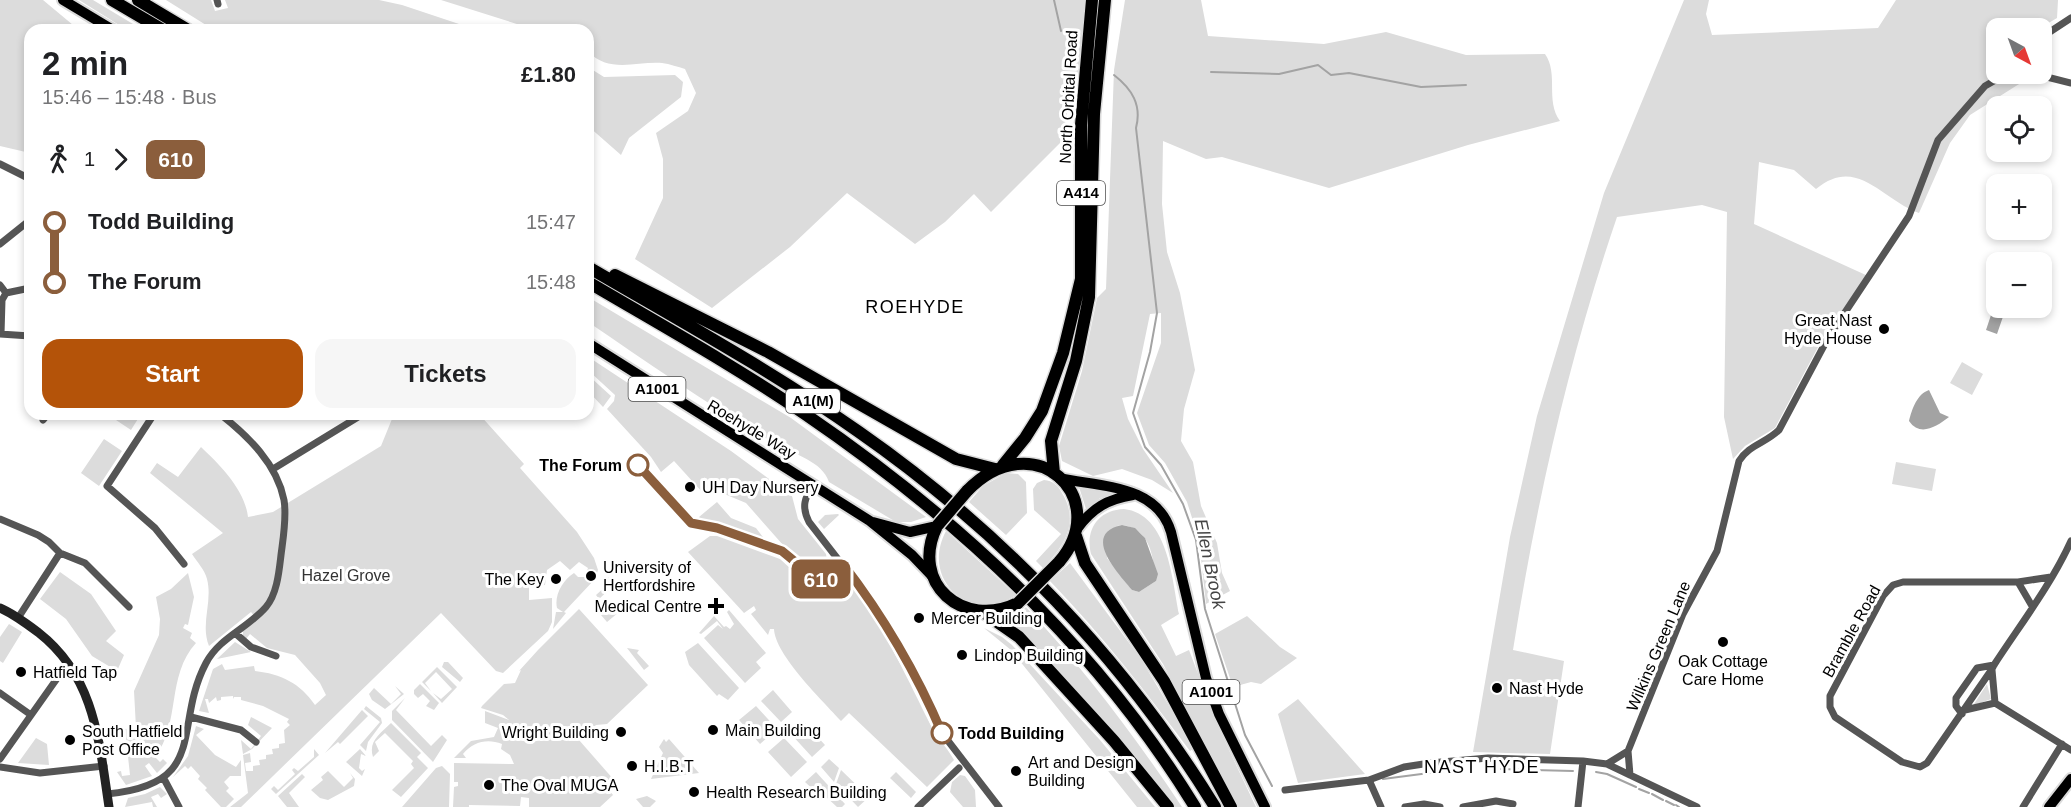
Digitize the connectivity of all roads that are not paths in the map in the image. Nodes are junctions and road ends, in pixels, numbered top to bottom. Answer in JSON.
{"nodes":[{"id":1,"x":63,"y":0,"type":"edge"},
{"id":2,"x":112,"y":0,"type":"edge"},
{"id":3,"x":138,"y":0,"type":"edge"},
{"id":4,"x":1092,"y":0,"type":"edge"},
{"id":5,"x":1105,"y":0,"type":"edge"},
{"id":6,"x":2071,"y":18,"type":"edge"},
{"id":7,"x":102,"y":24,"type":"edge"},
{"id":8,"x":153,"y":24,"type":"edge"},
{"id":9,"x":178,"y":24,"type":"edge"},
{"id":10,"x":2052,"y":30,"type":"edge"},
{"id":11,"x":2052,"y":78,"type":"edge"},
{"id":12,"x":2071,"y":83,"type":"edge"},
{"id":13,"x":1988,"y":84,"type":"edge"},
{"id":14,"x":0,"y":164,"type":"edge"},
{"id":15,"x":24,"y":176,"type":"edge"},
{"id":16,"x":24,"y":225,"type":"edge"},
{"id":17,"x":0,"y":244,"type":"edge"},
{"id":18,"x":594,"y":268,"type":"edge"},
{"id":19,"x":594,"y":269,"type":"edge"},
{"id":20,"x":0,"y":285,"type":"edge"},
{"id":21,"x":594,"y":286,"type":"edge"},
{"id":22,"x":24,"y":289,"type":"edge"},
{"id":23,"x":6,"y":293,"type":"junction"},
{"id":24,"x":0,"y":334,"type":"edge"},
{"id":25,"x":24,"y":336,"type":"edge"},
{"id":26,"x":594,"y":347,"type":"edge"},
{"id":27,"x":149,"y":420,"type":"edge"},
{"id":28,"x":228,"y":420,"type":"edge"},
{"id":29,"x":353,"y":420,"type":"edge"},
{"id":30,"x":999,"y":467,"type":"junction"},
{"id":31,"x":273,"y":469,"type":"junction"},
{"id":32,"x":1057,"y":476,"type":"junction"},
{"id":33,"x":813,"y":484,"type":"junction"},
{"id":34,"x":1137,"y":495,"type":"junction"},
{"id":35,"x":0,"y":519,"type":"edge"},
{"id":36,"x":870,"y":521,"type":"junction"},
{"id":37,"x":937,"y":526,"type":"junction"},
{"id":38,"x":1076,"y":532,"type":"junction"},
{"id":39,"x":2071,"y":541,"type":"edge"},
{"id":40,"x":60,"y":553,"type":"junction"},
{"id":41,"x":184,"y":564,"type":"dead end"},
{"id":42,"x":933,"y":577,"type":"junction"},
{"id":43,"x":2051,"y":577,"type":"junction"},
{"id":44,"x":2018,"y":582,"type":"junction"},
{"id":45,"x":2032,"y":606,"type":"junction"},
{"id":46,"x":129,"y":607,"type":"dead end"},
{"id":47,"x":0,"y":608,"type":"edge"},
{"id":48,"x":983,"y":612,"type":"junction"},
{"id":49,"x":18,"y":618,"type":"junction"},
{"id":50,"x":235,"y":633,"type":"junction"},
{"id":51,"x":276,"y":656,"type":"dead end"},
{"id":52,"x":70,"y":665,"type":"junction"},
{"id":53,"x":1993,"y":667,"type":"junction"},
{"id":54,"x":0,"y":693,"type":"edge"},
{"id":55,"x":1995,"y":703,"type":"junction"},
{"id":56,"x":1963,"y":712,"type":"junction"},
{"id":57,"x":31,"y":715,"type":"junction"},
{"id":58,"x":191,"y":717,"type":"junction"},
{"id":59,"x":256,"y":742,"type":"dead end"},
{"id":60,"x":2062,"y":744,"type":"junction"},
{"id":61,"x":2071,"y":750,"type":"edge"},
{"id":62,"x":1628,"y":751,"type":"junction"},
{"id":63,"x":0,"y":759,"type":"edge"},
{"id":64,"x":1583,"y":761,"type":"junction"},
{"id":65,"x":1607,"y":764,"type":"junction"},
{"id":66,"x":104,"y":766,"type":"junction"},
{"id":67,"x":0,"y":767,"type":"edge"},
{"id":68,"x":959,"y":768,"type":"dead end"},
{"id":69,"x":1630,"y":775,"type":"junction"},
{"id":70,"x":163,"y":777,"type":"junction"},
{"id":71,"x":2071,"y":779,"type":"edge"},
{"id":72,"x":1369,"y":780,"type":"junction"},
{"id":73,"x":1285,"y":790,"type":"dead end"},
{"id":74,"x":107,"y":794,"type":"junction"},
{"id":75,"x":1514,"y":804,"type":"dead end"},
{"id":76,"x":109,"y":807,"type":"edge"},
{"id":77,"x":179,"y":807,"type":"edge"},
{"id":78,"x":918,"y":807,"type":"edge"},
{"id":79,"x":999,"y":807,"type":"edge"},
{"id":80,"x":1168,"y":807,"type":"edge"},
{"id":81,"x":1195,"y":807,"type":"edge"},
{"id":82,"x":1215,"y":807,"type":"edge"},
{"id":83,"x":1231,"y":807,"type":"edge"},
{"id":84,"x":1264,"y":807,"type":"edge"},
{"id":85,"x":1380,"y":807,"type":"edge"},
{"id":86,"x":1405,"y":807,"type":"edge"},
{"id":87,"x":1440,"y":807,"type":"edge"},
{"id":88,"x":1463,"y":807,"type":"edge"},
{"id":89,"x":1578,"y":807,"type":"edge"},
{"id":90,"x":1697,"y":807,"type":"edge"},
{"id":91,"x":2023,"y":807,"type":"edge"},
{"id":92,"x":2049,"y":807,"type":"edge"}],
"edges":[{"from":1,"to":7,"type":"main road"},
{"from":2,"to":8,"type":"highway"},
{"from":3,"to":9,"type":"highway"},
{"from":4,"to":30,"type":"highway","name":"North Orbital Road","number":"A414"},
{"from":5,"to":32,"type":"highway","name":"North Orbital Road","number":"A414"},
{"from":6,"to":10,"type":"street"},
{"from":11,"to":12,"type":"street"},
{"from":13,"to":62,"type":"street","name":"Wilkins Green Lane"},
{"from":14,"to":15,"type":"street"},
{"from":16,"to":17,"type":"street"},
{"from":18,"to":30,"type":"highway"},
{"from":19,"to":82,"type":"highway","number":"A1(M)"},
{"from":20,"to":23,"type":"street"},
{"from":21,"to":81,"type":"highway","number":"A1(M)"},
{"from":22,"to":23,"type":"street"},
{"from":23,"to":24,"type":"street"},
{"from":24,"to":25,"type":"street"},
{"from":26,"to":33,"type":"main road","name":"Roehyde Way","number":"A1001"},
{"from":27,"to":41,"type":"street"},
{"from":28,"to":31,"type":"street"},
{"from":29,"to":31,"type":"street"},
{"from":30,"to":32,"type":"highway"},
{"from":30,"to":37,"type":"highway","bridge":true},
{"from":31,"to":50,"type":"street"},
{"from":32,"to":34,"type":"main road","number":"A1001"},
{"from":32,"to":38,"type":"highway"},
{"from":33,"to":36,"type":"main road","name":"Roehyde Way","number":"A1001"},
{"from":33,"to":79,"type":"street"},
{"from":34,"to":38,"type":"main road"},
{"from":34,"to":84,"type":"main road","number":"A1001"},
{"from":35,"to":40,"type":"street"},
{"from":36,"to":37,"type":"main road","name":"Roehyde Way","number":"A1001"},
{"from":36,"to":42,"type":"main road","name":"Roehyde Way","number":"A1001"},
{"from":37,"to":42,"type":"highway"},
{"from":38,"to":48,"type":"highway","bridge":true},
{"from":38,"to":83,"type":"highway"},
{"from":39,"to":43,"type":"street","name":"Bramble Road"},
{"from":40,"to":46,"type":"street"},
{"from":40,"to":49,"type":"street"},
{"from":42,"to":48,"type":"highway"},
{"from":43,"to":44,"type":"street","name":"Bramble Road"},
{"from":43,"to":45,"type":"street","name":"Bramble Road"},
{"from":44,"to":45,"type":"street"},
{"from":44,"to":56,"type":"street","name":"Bramble Road"},
{"from":45,"to":53,"type":"street","name":"Bramble Road"},
{"from":47,"to":49,"type":"street"},
{"from":48,"to":80,"type":"highway"},
{"from":49,"to":52,"type":"street"},
{"from":50,"to":51,"type":"street"},
{"from":50,"to":58,"type":"street"},
{"from":52,"to":57,"type":"street"},
{"from":52,"to":66,"type":"street"},
{"from":53,"to":55,"type":"street"},
{"from":53,"to":56,"type":"street","name":"Bramble Road"},
{"from":53,"to":56,"type":"street","name":"Bramble Road"},
{"from":54,"to":57,"type":"street"},
{"from":55,"to":56,"type":"street"},
{"from":55,"to":60,"type":"street"},
{"from":57,"to":63,"type":"street"},
{"from":58,"to":59,"type":"street"},
{"from":58,"to":70,"type":"street"},
{"from":60,"to":61,"type":"street"},
{"from":60,"to":91,"type":"street"},
{"from":62,"to":65,"type":"street"},
{"from":62,"to":69,"type":"street","name":"Wilkins Green Lane"},
{"from":64,"to":65,"type":"street"},
{"from":64,"to":72,"type":"street"},
{"from":64,"to":89,"type":"street"},
{"from":65,"to":69,"type":"street"},
{"from":66,"to":67,"type":"street"},
{"from":66,"to":74,"type":"street"},
{"from":68,"to":78,"type":"street"},
{"from":69,"to":90,"type":"street"},
{"from":70,"to":74,"type":"street"},
{"from":70,"to":77,"type":"street"},
{"from":71,"to":92,"type":"main road"},
{"from":72,"to":73,"type":"street"},
{"from":72,"to":85,"type":"street"},
{"from":74,"to":76,"type":"street"},
{"from":75,"to":88,"type":"street"},
{"from":86,"to":87,"type":"street"}]}
